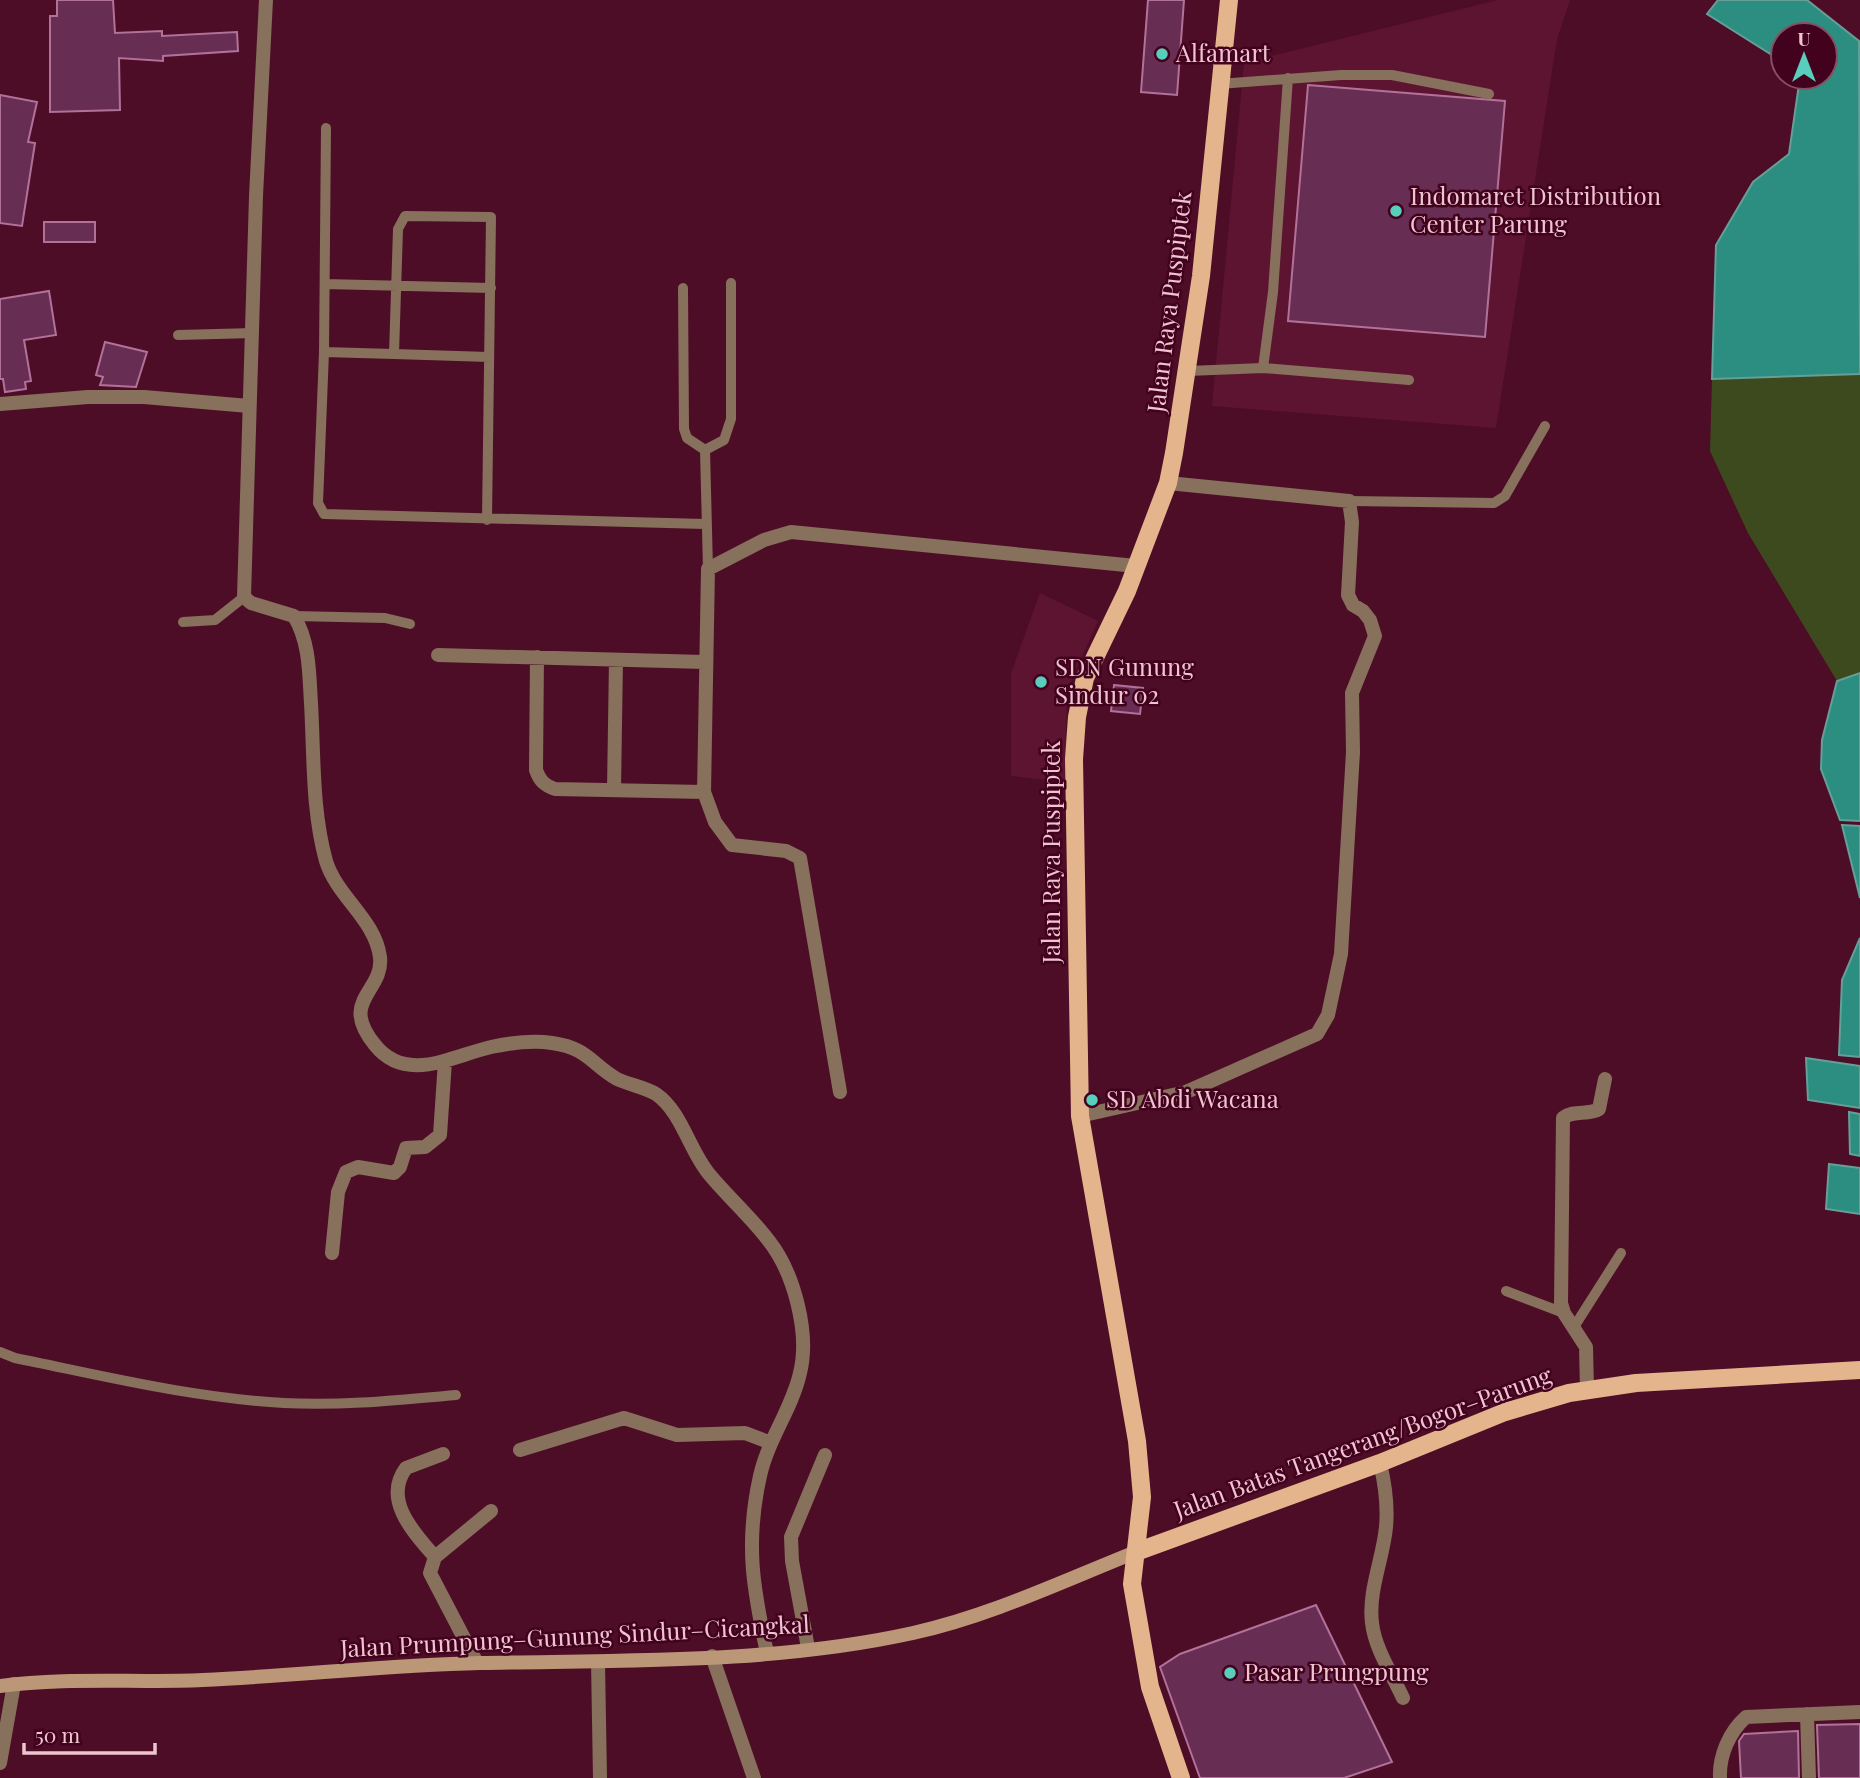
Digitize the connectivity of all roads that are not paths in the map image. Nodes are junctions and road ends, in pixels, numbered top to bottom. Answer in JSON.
{"nodes":[{"id":1,"x":267,"y":0,"type":"edge"},
{"id":2,"x":1229,"y":0,"type":"edge"},
{"id":3,"x":1288,"y":78,"type":"junction"},
{"id":4,"x":1218,"y":84,"type":"junction"},
{"id":5,"x":1489,"y":93,"type":"dead end"},
{"id":6,"x":326,"y":128,"type":"dead end"},
{"id":7,"x":731,"y":283,"type":"dead end"},
{"id":8,"x":326,"y":284,"type":"junction"},
{"id":9,"x":395,"y":286,"type":"junction"},
{"id":10,"x":491,"y":288,"type":"junction"},
{"id":11,"x":683,"y":288,"type":"dead end"},
{"id":12,"x":254,"y":333,"type":"junction"},
{"id":13,"x":178,"y":335,"type":"dead end"},
{"id":14,"x":324,"y":352,"type":"junction"},
{"id":15,"x":394,"y":354,"type":"junction"},
{"id":16,"x":489,"y":357,"type":"junction"},
{"id":17,"x":1263,"y":368,"type":"junction"},
{"id":18,"x":1188,"y":371,"type":"junction"},
{"id":19,"x":1409,"y":380,"type":"dead end"},
{"id":20,"x":0,"y":404,"type":"edge"},
{"id":21,"x":249,"y":406,"type":"junction"},
{"id":22,"x":1545,"y":426,"type":"dead end"},
{"id":23,"x":705,"y":450,"type":"junction"},
{"id":24,"x":1168,"y":483,"type":"junction"},
{"id":25,"x":1349,"y":501,"type":"junction"},
{"id":26,"x":486,"y":520,"type":"junction"},
{"id":27,"x":705,"y":524,"type":"junction"},
{"id":28,"x":1136,"y":566,"type":"junction"},
{"id":29,"x":708,"y":569,"type":"junction"},
{"id":30,"x":244,"y":597,"type":"junction"},
{"id":31,"x":294,"y":616,"type":"junction"},
{"id":32,"x":183,"y":622,"type":"dead end"},
{"id":33,"x":410,"y":624,"type":"dead end"},
{"id":34,"x":438,"y":655,"type":"dead end"},
{"id":35,"x":537,"y":657,"type":"junction"},
{"id":36,"x":616,"y":660,"type":"junction"},
{"id":37,"x":705,"y":662,"type":"junction"},
{"id":38,"x":614,"y":790,"type":"junction"},
{"id":39,"x":704,"y":792,"type":"junction"},
{"id":40,"x":445,"y":1061,"type":"junction"},
{"id":41,"x":1605,"y":1079,"type":"dead end"},
{"id":42,"x":840,"y":1093,"type":"dead end"},
{"id":43,"x":1080,"y":1116,"type":"junction"},
{"id":44,"x":332,"y":1253,"type":"dead end"},
{"id":45,"x":1621,"y":1253,"type":"dead end"},
{"id":46,"x":1506,"y":1291,"type":"dead end"},
{"id":47,"x":1564,"y":1313,"type":"junction"},
{"id":48,"x":1574,"y":1327,"type":"junction"},
{"id":49,"x":0,"y":1352,"type":"edge"},
{"id":50,"x":1860,"y":1370,"type":"edge"},
{"id":51,"x":1587,"y":1390,"type":"junction"},
{"id":52,"x":456,"y":1395,"type":"dead end"},
{"id":53,"x":771,"y":1443,"type":"junction"},
{"id":54,"x":520,"y":1450,"type":"dead end"},
{"id":55,"x":443,"y":1454,"type":"dead end"},
{"id":56,"x":825,"y":1455,"type":"dead end"},
{"id":57,"x":1380,"y":1463,"type":"junction"},
{"id":58,"x":491,"y":1511,"type":"dead end"},
{"id":59,"x":1136,"y":1552,"type":"junction"},
{"id":60,"x":435,"y":1557,"type":"junction"},
{"id":61,"x":808,"y":1648,"type":"junction"},
{"id":62,"x":766,"y":1653,"type":"junction"},
{"id":63,"x":712,"y":1656,"type":"junction"},
{"id":64,"x":598,"y":1662,"type":"junction"},
{"id":65,"x":477,"y":1663,"type":"junction"},
{"id":66,"x":7,"y":1685,"type":"edge"},
{"id":67,"x":1403,"y":1698,"type":"dead end"},
{"id":68,"x":1860,"y":1712,"type":"edge"},
{"id":69,"x":1807,"y":1714,"type":"junction"},
{"id":70,"x":0,"y":1763,"type":"edge"},
{"id":71,"x":600,"y":1778,"type":"edge"},
{"id":72,"x":754,"y":1778,"type":"edge"},
{"id":73,"x":1181,"y":1778,"type":"edge"},
{"id":74,"x":1720,"y":1778,"type":"edge"},
{"id":75,"x":1809,"y":1778,"type":"edge"}],
"edges":[{"from":1,"to":12,"type":"street"},
{"from":2,"to":4,"type":"main road","name":"Jalan Raya Puspiptek"},
{"from":3,"to":4,"type":"lane"},
{"from":3,"to":5,"type":"lane"},
{"from":3,"to":17,"type":"lane"},
{"from":4,"to":18,"type":"main road","name":"Jalan Raya Puspiptek"},
{"from":6,"to":8,"type":"lane"},
{"from":7,"to":23,"type":"lane"},
{"from":8,"to":9,"type":"lane"},
{"from":8,"to":14,"type":"lane"},
{"from":9,"to":10,"type":"lane"},
{"from":9,"to":10,"type":"lane"},
{"from":9,"to":15,"type":"lane"},
{"from":10,"to":16,"type":"lane"},
{"from":11,"to":23,"type":"lane"},
{"from":12,"to":13,"type":"lane"},
{"from":12,"to":21,"type":"street"},
{"from":14,"to":15,"type":"lane"},
{"from":14,"to":26,"type":"lane"},
{"from":15,"to":16,"type":"lane"},
{"from":16,"to":26,"type":"lane"},
{"from":17,"to":18,"type":"lane"},
{"from":17,"to":19,"type":"lane"},
{"from":18,"to":24,"type":"main road","name":"Jalan Raya Puspiptek"},
{"from":20,"to":21,"type":"street"},
{"from":21,"to":30,"type":"street"},
{"from":22,"to":25,"type":"lane"},
{"from":23,"to":27,"type":"lane"},
{"from":24,"to":25,"type":"street"},
{"from":24,"to":28,"type":"main road","name":"Jalan Raya Puspiptek"},
{"from":25,"to":43,"type":"street"},
{"from":26,"to":27,"type":"lane"},
{"from":27,"to":29,"type":"lane"},
{"from":28,"to":29,"type":"street"},
{"from":28,"to":43,"type":"main road","name":"Jalan Raya Puspiptek"},
{"from":29,"to":37,"type":"street"},
{"from":30,"to":31,"type":"street"},
{"from":30,"to":32,"type":"lane"},
{"from":31,"to":33,"type":"lane"},
{"from":31,"to":40,"type":"street"},
{"from":34,"to":35,"type":"street"},
{"from":35,"to":36,"type":"street"},
{"from":35,"to":38,"type":"street"},
{"from":36,"to":37,"type":"street"},
{"from":36,"to":38,"type":"street"},
{"from":37,"to":39,"type":"street"},
{"from":38,"to":39,"type":"street"},
{"from":39,"to":42,"type":"street"},
{"from":40,"to":44,"type":"street"},
{"from":40,"to":53,"type":"street"},
{"from":41,"to":47,"type":"street"},
{"from":43,"to":59,"type":"main road","name":"Jalan Raya Puspiptek"},
{"from":45,"to":48,"type":"lane"},
{"from":46,"to":47,"type":"lane"},
{"from":47,"to":48,"type":"street"},
{"from":48,"to":51,"type":"street"},
{"from":49,"to":52,"type":"lane"},
{"from":50,"to":51,"type":"main road","name":"Jalan Batas Tangerang/Bogor–Parung"},
{"from":51,"to":57,"type":"main road","name":"Jalan Batas Tangerang/Bogor–Parung"},
{"from":53,"to":54,"type":"street"},
{"from":53,"to":62,"type":"street"},
{"from":55,"to":60,"type":"street"},
{"from":56,"to":61,"type":"street"},
{"from":57,"to":59,"type":"main road","name":"Jalan Batas Tangerang/Bogor–Parung"},
{"from":57,"to":67,"type":"street"},
{"from":58,"to":60,"type":"street"},
{"from":59,"to":61,"type":"main road","name":"Jalan Prumpung–Gunung Sindur–Cicangkal"},
{"from":59,"to":73,"type":"main road","name":"Jalan Raya Puspiptek"},
{"from":60,"to":65,"type":"street"},
{"from":61,"to":62,"type":"main road","name":"Jalan Prumpung–Gunung Sindur–Cicangkal"},
{"from":62,"to":63,"type":"main road","name":"Jalan Prumpung–Gunung Sindur–Cicangkal"},
{"from":63,"to":64,"type":"main road","name":"Jalan Prumpung–Gunung Sindur–Cicangkal"},
{"from":63,"to":72,"type":"street"},
{"from":64,"to":65,"type":"main road","name":"Jalan Prumpung–Gunung Sindur–Cicangkal"},
{"from":64,"to":71,"type":"street"},
{"from":65,"to":66,"type":"main road","name":"Jalan Prumpung–Gunung Sindur–Cicangkal"},
{"from":66,"to":70,"type":"street"},
{"from":68,"to":69,"type":"street"},
{"from":69,"to":74,"type":"street"},
{"from":69,"to":75,"type":"street"}]}
